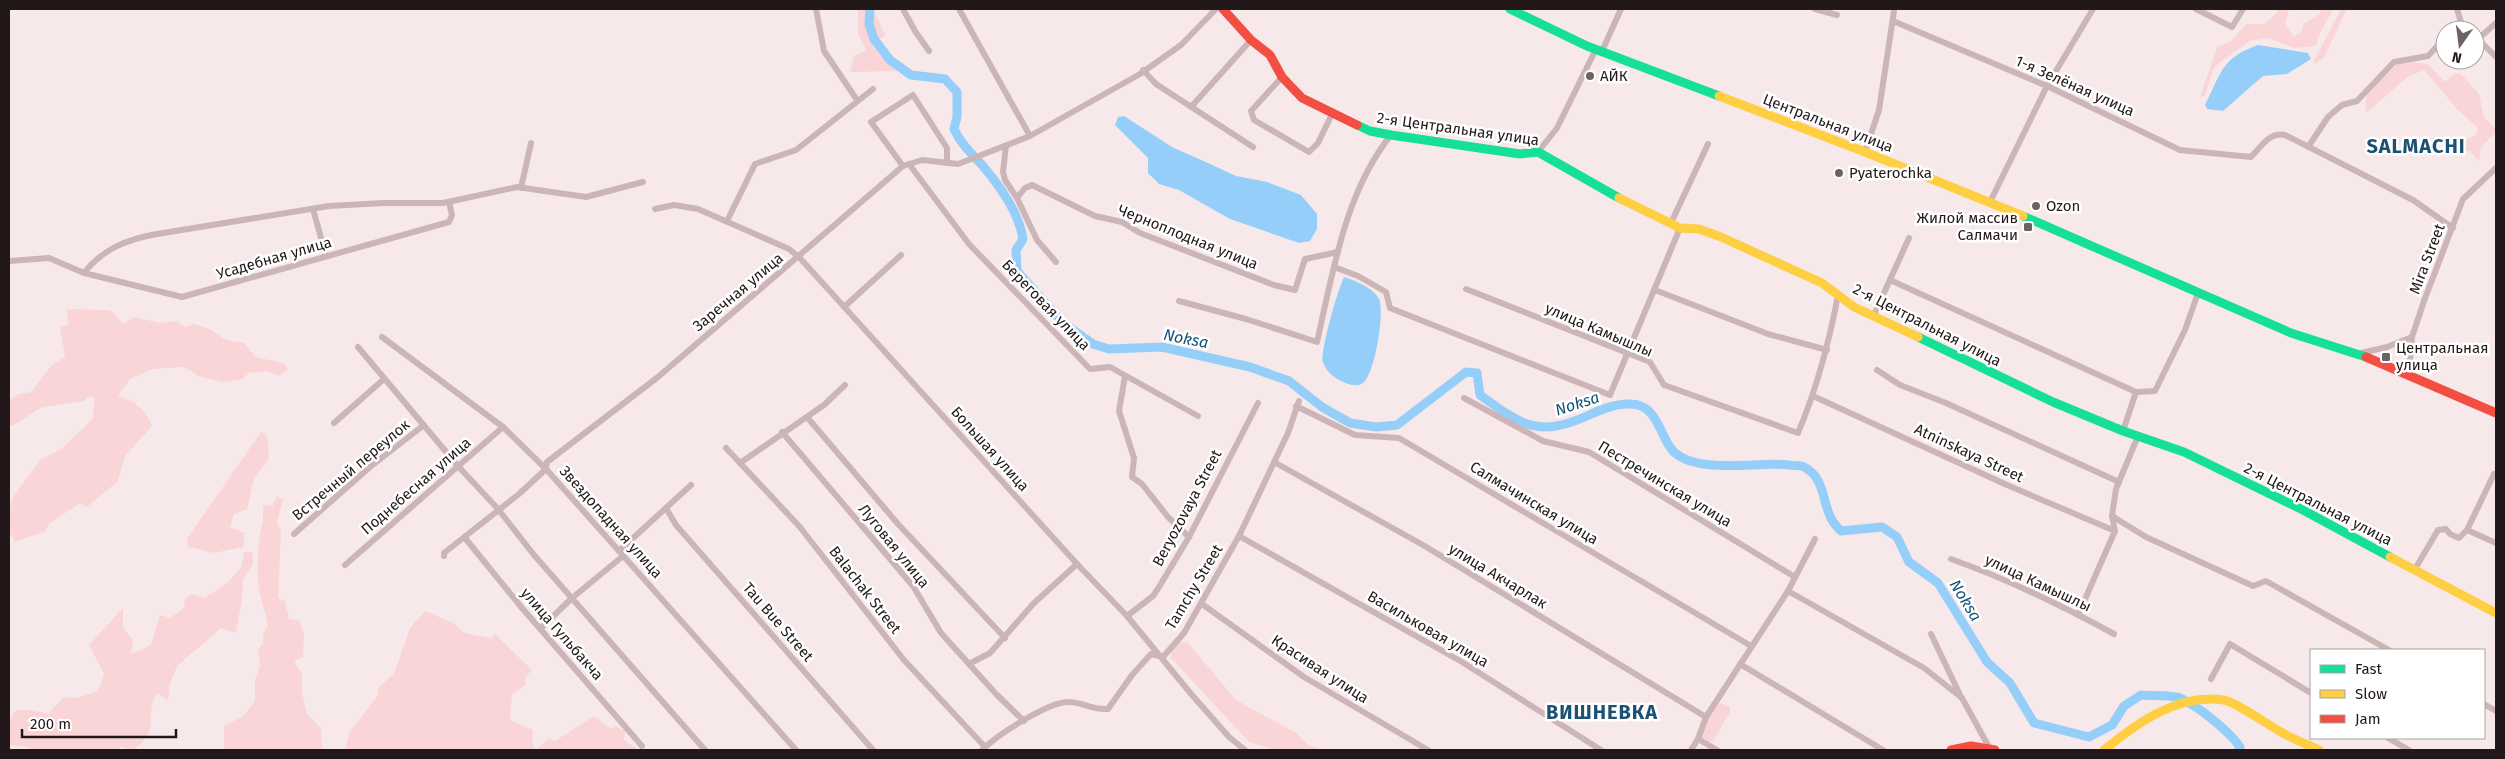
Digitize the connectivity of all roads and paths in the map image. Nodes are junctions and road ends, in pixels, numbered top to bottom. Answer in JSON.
{"nodes":[{"id":1,"x":816,"y":9,"type":"edge"},
{"id":2,"x":903,"y":9,"type":"edge"},
{"id":3,"x":959,"y":9,"type":"edge"},
{"id":4,"x":1216,"y":9,"type":"edge"},
{"id":5,"x":1223,"y":9,"type":"edge"},
{"id":6,"x":1510,"y":9,"type":"edge"},
{"id":7,"x":1621,"y":9,"type":"edge"},
{"id":8,"x":1815,"y":9,"type":"edge"},
{"id":9,"x":2093,"y":9,"type":"edge"},
{"id":10,"x":2196,"y":9,"type":"edge"},
{"id":11,"x":2242,"y":9,"type":"edge"},
{"id":12,"x":1894,"y":11,"type":"dead end"},
{"id":13,"x":1837,"y":15,"type":"dead end"},
{"id":14,"x":1893,"y":21,"type":"junction"},
{"id":15,"x":2496,"y":23,"type":"edge"},
{"id":16,"x":2485,"y":32,"type":"edge"},
{"id":17,"x":1251,"y":40,"type":"junction"},
{"id":18,"x":2485,"y":46,"type":"edge"},
{"id":19,"x":2435,"y":49,"type":"edge"},
{"id":20,"x":1599,"y":50,"type":"junction"},
{"id":21,"x":930,"y":51,"type":"dead end"},
{"id":22,"x":2496,"y":56,"type":"edge"},
{"id":23,"x":1143,"y":70,"type":"junction"},
{"id":24,"x":1282,"y":77,"type":"junction"},
{"id":25,"x":2046,"y":86,"type":"junction"},
{"id":26,"x":873,"y":89,"type":"dead end"},
{"id":27,"x":857,"y":100,"type":"junction"},
{"id":28,"x":1191,"y":107,"type":"junction"},
{"id":29,"x":1332,"y":114,"type":"junction"},
{"id":30,"x":1391,"y":135,"type":"junction"},
{"id":31,"x":1030,"y":136,"type":"junction"},
{"id":32,"x":531,"y":143,"type":"dead end"},
{"id":33,"x":1708,"y":144,"type":"dead end"},
{"id":34,"x":2308,"y":146,"type":"junction"},
{"id":35,"x":1002,"y":147,"type":"junction"},
{"id":36,"x":1253,"y":148,"type":"dead end"},
{"id":37,"x":1538,"y":152,"type":"junction"},
{"id":38,"x":1865,"y":152,"type":"junction"},
{"id":39,"x":947,"y":163,"type":"junction"},
{"id":40,"x":906,"y":165,"type":"junction"},
{"id":41,"x":2496,"y":168,"type":"edge"},
{"id":42,"x":643,"y":182,"type":"dead end"},
{"id":43,"x":521,"y":188,"type":"junction"},
{"id":44,"x":1017,"y":198,"type":"junction"},
{"id":45,"x":449,"y":202,"type":"junction"},
{"id":46,"x":1990,"y":202,"type":"junction"},
{"id":47,"x":313,"y":209,"type":"junction"},
{"id":48,"x":655,"y":209,"type":"dead end"},
{"id":49,"x":727,"y":221,"type":"junction"},
{"id":50,"x":1671,"y":223,"type":"junction"},
{"id":51,"x":1680,"y":228,"type":"junction"},
{"id":52,"x":2453,"y":228,"type":"junction"},
{"id":53,"x":1910,"y":238,"type":"dead end"},
{"id":54,"x":1338,"y":252,"type":"junction"},
{"id":55,"x":900,"y":255,"type":"dead end"},
{"id":56,"x":326,"y":256,"type":"junction"},
{"id":57,"x":799,"y":258,"type":"junction"},
{"id":58,"x":9,"y":261,"type":"edge"},
{"id":59,"x":1056,"y":262,"type":"dead end"},
{"id":60,"x":1334,"y":267,"type":"junction"},
{"id":61,"x":84,"y":273,"type":"junction"},
{"id":62,"x":1890,"y":280,"type":"junction"},
{"id":63,"x":1466,"y":289,"type":"dead end"},
{"id":64,"x":1655,"y":290,"type":"junction"},
{"id":65,"x":2198,"y":293,"type":"junction"},
{"id":66,"x":1838,"y":295,"type":"junction"},
{"id":67,"x":1179,"y":301,"type":"dead end"},
{"id":68,"x":844,"y":308,"type":"junction"},
{"id":69,"x":1873,"y":317,"type":"junction"},
{"id":70,"x":382,"y":337,"type":"dead end"},
{"id":71,"x":2412,"y":337,"type":"junction"},
{"id":72,"x":358,"y":347,"type":"dead end"},
{"id":73,"x":1827,"y":350,"type":"junction"},
{"id":74,"x":1627,"y":352,"type":"junction"},
{"id":75,"x":2355,"y":355,"type":"junction"},
{"id":76,"x":1877,"y":370,"type":"dead end"},
{"id":77,"x":2409,"y":374,"type":"junction"},
{"id":78,"x":1125,"y":376,"type":"junction"},
{"id":79,"x":384,"y":378,"type":"junction"},
{"id":80,"x":845,"y":384,"type":"dead end"},
{"id":81,"x":2136,"y":392,"type":"junction"},
{"id":82,"x":1813,"y":396,"type":"junction"},
{"id":83,"x":1464,"y":398,"type":"dead end"},
{"id":84,"x":1258,"y":403,"type":"dead end"},
{"id":85,"x":1298,"y":404,"type":"joint"},
{"id":86,"x":2496,"y":413,"type":"edge"},
{"id":87,"x":1198,"y":416,"type":"dead end"},
{"id":88,"x":807,"y":417,"type":"junction"},
{"id":89,"x":334,"y":424,"type":"dead end"},
{"id":90,"x":424,"y":425,"type":"junction"},
{"id":91,"x":503,"y":426,"type":"junction"},
{"id":92,"x":2123,"y":431,"type":"junction"},
{"id":93,"x":782,"y":432,"type":"junction"},
{"id":94,"x":2138,"y":436,"type":"junction"},
{"id":95,"x":726,"y":448,"type":"dead end"},
{"id":96,"x":1274,"y":462,"type":"junction"},
{"id":97,"x":740,"y":463,"type":"junction"},
{"id":98,"x":458,"y":466,"type":"junction"},
{"id":99,"x":546,"y":469,"type":"junction"},
{"id":100,"x":2494,"y":474,"type":"dead end"},
{"id":101,"x":2119,"y":482,"type":"junction"},
{"id":102,"x":691,"y":485,"type":"dead end"},
{"id":103,"x":666,"y":508,"type":"junction"},
{"id":104,"x":498,"y":509,"type":"junction"},
{"id":105,"x":2112,"y":516,"type":"junction"},
{"id":106,"x":2467,"y":530,"type":"junction"},
{"id":107,"x":2115,"y":531,"type":"junction"},
{"id":108,"x":294,"y":534,"type":"dead end"},
{"id":109,"x":1239,"y":536,"type":"junction"},
{"id":110,"x":1189,"y":537,"type":"junction"},
{"id":111,"x":464,"y":538,"type":"junction"},
{"id":112,"x":1815,"y":539,"type":"dead end"},
{"id":113,"x":2496,"y":542,"type":"edge"},
{"id":114,"x":621,"y":554,"type":"junction"},
{"id":115,"x":444,"y":556,"type":"dead end"},
{"id":116,"x":1951,"y":559,"type":"dead end"},
{"id":117,"x":345,"y":564,"type":"dead end"},
{"id":118,"x":1077,"y":564,"type":"junction"},
{"id":119,"x":2415,"y":569,"type":"junction"},
{"id":120,"x":1795,"y":577,"type":"junction"},
{"id":121,"x":1788,"y":591,"type":"junction"},
{"id":122,"x":572,"y":598,"type":"junction"},
{"id":123,"x":1202,"y":604,"type":"junction"},
{"id":124,"x":2496,"y":613,"type":"edge"},
{"id":125,"x":2078,"y":615,"type":"junction"},
{"id":126,"x":1127,"y":616,"type":"junction"},
{"id":127,"x":540,"y":629,"type":"junction"},
{"id":128,"x":1931,"y":634,"type":"dead end"},
{"id":129,"x":2114,"y":634,"type":"dead end"},
{"id":130,"x":1005,"y":638,"type":"junction"},
{"id":131,"x":1751,"y":646,"type":"junction"},
{"id":132,"x":2387,"y":649,"type":"edge"},
{"id":133,"x":1163,"y":657,"type":"junction"},
{"id":134,"x":969,"y":664,"type":"junction"},
{"id":135,"x":1740,"y":664,"type":"junction"},
{"id":136,"x":2211,"y":679,"type":"dead end"},
{"id":137,"x":2310,"y":692,"type":"edge"},
{"id":138,"x":1962,"y":698,"type":"junction"},
{"id":139,"x":2485,"y":705,"type":"edge"},
{"id":140,"x":2496,"y":711,"type":"edge"},
{"id":141,"x":1706,"y":717,"type":"junction"},
{"id":142,"x":1024,"y":720,"type":"junction"},
{"id":143,"x":1698,"y":739,"type":"junction"},
{"id":144,"x":2390,"y":739,"type":"edge"},
{"id":145,"x":642,"y":746,"type":"dead end"},
{"id":146,"x":984,"y":749,"type":"edge"},
{"id":147,"x":705,"y":750,"type":"edge"},
{"id":148,"x":796,"y":750,"type":"edge"},
{"id":149,"x":873,"y":750,"type":"edge"},
{"id":150,"x":1245,"y":750,"type":"edge"},
{"id":151,"x":1428,"y":750,"type":"edge"},
{"id":152,"x":1601,"y":750,"type":"edge"},
{"id":153,"x":1691,"y":750,"type":"edge"},
{"id":154,"x":1717,"y":750,"type":"edge"},
{"id":155,"x":1883,"y":750,"type":"edge"},
{"id":156,"x":1951,"y":750,"type":"edge"},
{"id":157,"x":1993,"y":750,"type":"edge"},
{"id":158,"x":2104,"y":750,"type":"edge"},
{"id":159,"x":2319,"y":750,"type":"edge"},
{"id":160,"x":2409,"y":750,"type":"edge"}],
"edges":[{"from":1,"to":27,"type":"street"},
{"from":2,"to":21,"type":"street"},
{"from":3,"to":31,"type":"street"},
{"from":4,"to":23,"type":"street"},
{"from":5,"to":17,"type":"street","name":"2-я Центральная улица"},
{"from":6,"to":20,"type":"street","name":"Центральная улица"},
{"from":7,"to":20,"type":"street"},
{"from":8,"to":13,"type":"street"},
{"from":9,"to":25,"type":"street"},
{"from":10,"to":11,"type":"street"},
{"from":12,"to":14,"type":"street"},
{"from":14,"to":25,"type":"street","name":"1-я Зелёная улица"},
{"from":14,"to":38,"type":"street"},
{"from":15,"to":16,"type":"street"},
{"from":17,"to":24,"type":"street","name":"2-я Центральная улица"},
{"from":17,"to":28,"type":"street"},
{"from":18,"to":22,"type":"street"},
{"from":19,"to":34,"type":"street"},
{"from":20,"to":37,"type":"street"},
{"from":20,"to":38,"type":"street","name":"Центральная улица"},
{"from":23,"to":28,"type":"street"},
{"from":23,"to":31,"type":"street"},
{"from":24,"to":29,"type":"street","name":"2-я Центральная улица"},
{"from":24,"to":29,"type":"street"},
{"from":25,"to":34,"type":"street","name":"1-я Зелёная улица"},
{"from":25,"to":46,"type":"street"},
{"from":26,"to":27,"type":"street"},
{"from":27,"to":49,"type":"street"},
{"from":28,"to":36,"type":"street"},
{"from":29,"to":30,"type":"street","name":"2-я Центральная улица"},
{"from":30,"to":37,"type":"street","name":"2-я Центральная улица"},
{"from":30,"to":54,"type":"street"},
{"from":31,"to":35,"type":"street"},
{"from":32,"to":43,"type":"street"},
{"from":33,"to":50,"type":"street"},
{"from":34,"to":52,"type":"street"},
{"from":35,"to":39,"type":"street"},
{"from":35,"to":44,"type":"street"},
{"from":37,"to":50,"type":"street","name":"2-я Центральная улица"},
{"from":38,"to":46,"type":"street","name":"Центральная улица"},
{"from":39,"to":40,"type":"street"},
{"from":39,"to":40,"type":"street","name":"Береговая улица"},
{"from":40,"to":57,"type":"street","name":"Заречная улица"},
{"from":40,"to":78,"type":"street","name":"Береговая улица"},
{"from":41,"to":52,"type":"street","name":"Mira Street"},
{"from":42,"to":43,"type":"street"},
{"from":43,"to":45,"type":"street"},
{"from":44,"to":54,"type":"street","name":"Черноплодная улица"},
{"from":44,"to":59,"type":"street"},
{"from":45,"to":47,"type":"street"},
{"from":45,"to":56,"type":"street","name":"Усадебная улица"},
{"from":46,"to":65,"type":"street","name":"Центральная улица"},
{"from":47,"to":56,"type":"street"},
{"from":47,"to":61,"type":"street"},
{"from":48,"to":49,"type":"street","name":"Большая улица"},
{"from":49,"to":57,"type":"street","name":"Большая улица"},
{"from":50,"to":51,"type":"street","name":"2-я Центральная улица"},
{"from":51,"to":64,"type":"street"},
{"from":51,"to":66,"type":"street","name":"2-я Центральная улица"},
{"from":52,"to":71,"type":"street","name":"Mira Street"},
{"from":53,"to":62,"type":"street"},
{"from":54,"to":60,"type":"street"},
{"from":55,"to":68,"type":"street"},
{"from":56,"to":61,"type":"street","name":"Усадебная улица"},
{"from":57,"to":68,"type":"street","name":"Большая улица"},
{"from":57,"to":99,"type":"street","name":"Заречная улица"},
{"from":58,"to":61,"type":"street","name":"Усадебная улица"},
{"from":60,"to":67,"type":"street"},
{"from":60,"to":74,"type":"street"},
{"from":62,"to":69,"type":"street"},
{"from":62,"to":81,"type":"street","name":"2-я Центральная улица"},
{"from":63,"to":74,"type":"street","name":"улица Камышлы"},
{"from":64,"to":73,"type":"street"},
{"from":64,"to":74,"type":"street"},
{"from":65,"to":75,"type":"street","name":"Центральная улица"},
{"from":65,"to":81,"type":"street"},
{"from":66,"to":69,"type":"street","name":"2-я Центральная улица"},
{"from":66,"to":73,"type":"street"},
{"from":68,"to":118,"type":"street","name":"Большая улица"},
{"from":69,"to":92,"type":"street","name":"2-я Центральная улица"},
{"from":70,"to":91,"type":"street","name":"Звездопадная улица"},
{"from":71,"to":75,"type":"street"},
{"from":71,"to":77,"type":"street","name":"Mira Street"},
{"from":72,"to":79,"type":"street"},
{"from":73,"to":82,"type":"street"},
{"from":74,"to":82,"type":"street","name":"улица Камышлы"},
{"from":75,"to":77,"type":"street","name":"Центральная улица"},
{"from":76,"to":101,"type":"street"},
{"from":77,"to":86,"type":"street","name":"Центральная улица"},
{"from":78,"to":87,"type":"street","name":"Береговая улица"},
{"from":78,"to":110,"type":"street"},
{"from":79,"to":89,"type":"street"},
{"from":79,"to":90,"type":"street"},
{"from":80,"to":88,"type":"street"},
{"from":81,"to":92,"type":"street"},
{"from":82,"to":107,"type":"street","name":"Atninskaya Street"},
{"from":83,"to":120,"type":"street","name":"Пестречинская улица"},
{"from":84,"to":110,"type":"street","name":"Beryozovaya Street"},
{"from":85,"to":96,"type":"street","name":"Tamchy Street"},
{"from":85,"to":131,"type":"street","name":"Салмачинская улица"},
{"from":88,"to":93,"type":"street"},
{"from":88,"to":130,"type":"street","name":"Луговая улица"},
{"from":90,"to":98,"type":"street"},
{"from":90,"to":108,"type":"street","name":"Встречный переулок"},
{"from":91,"to":98,"type":"street","name":"Поднебесная улица"},
{"from":91,"to":99,"type":"street","name":"Звездопадная улица"},
{"from":92,"to":94,"type":"street","name":"2-я Центральная улица"},
{"from":93,"to":97,"type":"street"},
{"from":93,"to":134,"type":"street","name":"Луговая улица"},
{"from":94,"to":101,"type":"street"},
{"from":94,"to":119,"type":"street","name":"2-я Центральная улица"},
{"from":95,"to":97,"type":"street","name":"Balachak Street"},
{"from":96,"to":109,"type":"street","name":"Tamchy Street"},
{"from":96,"to":141,"type":"street","name":"улица Акчарлак"},
{"from":97,"to":146,"type":"street","name":"Balachak Street"},
{"from":98,"to":104,"type":"street"},
{"from":98,"to":117,"type":"street","name":"Поднебесная улица"},
{"from":99,"to":104,"type":"street","name":"Заречная улица"},
{"from":99,"to":114,"type":"street","name":"Звездопадная улица"},
{"from":100,"to":106,"type":"street"},
{"from":101,"to":105,"type":"street"},
{"from":102,"to":103,"type":"street"},
{"from":103,"to":114,"type":"street"},
{"from":103,"to":149,"type":"street","name":"Tau Bue Street"},
{"from":104,"to":111,"type":"street","name":"Заречная улица"},
{"from":104,"to":122,"type":"street"},
{"from":105,"to":107,"type":"street"},
{"from":105,"to":132,"type":"street"},
{"from":106,"to":113,"type":"street"},
{"from":106,"to":119,"type":"street"},
{"from":107,"to":125,"type":"street"},
{"from":109,"to":123,"type":"street","name":"Tamchy Street"},
{"from":109,"to":152,"type":"street","name":"Васильковая улица"},
{"from":110,"to":126,"type":"street","name":"Beryozovaya Street"},
{"from":111,"to":115,"type":"street","name":"Заречная улица"},
{"from":111,"to":127,"type":"street","name":"улица Гульбакча"},
{"from":112,"to":120,"type":"street"},
{"from":114,"to":122,"type":"street"},
{"from":114,"to":148,"type":"street","name":"Звездопадная улица"},
{"from":116,"to":125,"type":"street","name":"улица Камышлы"},
{"from":118,"to":126,"type":"street","name":"Большая улица"},
{"from":118,"to":130,"type":"street"},
{"from":119,"to":124,"type":"street","name":"2-я Центральная улица"},
{"from":120,"to":121,"type":"street"},
{"from":121,"to":131,"type":"street"},
{"from":121,"to":138,"type":"street"},
{"from":122,"to":127,"type":"street"},
{"from":122,"to":147,"type":"street"},
{"from":123,"to":133,"type":"street","name":"Tamchy Street"},
{"from":123,"to":151,"type":"street","name":"Красивая улица"},
{"from":125,"to":129,"type":"street","name":"улица Камышлы"},
{"from":126,"to":133,"type":"street","name":"Большая улица"},
{"from":127,"to":145,"type":"street","name":"улица Гульбакча"},
{"from":128,"to":138,"type":"street"},
{"from":130,"to":134,"type":"street"},
{"from":131,"to":135,"type":"street"},
{"from":133,"to":142,"type":"street"},
{"from":133,"to":150,"type":"street","name":"Большая улица"},
{"from":134,"to":142,"type":"street","name":"Луговая улица"},
{"from":135,"to":141,"type":"street"},
{"from":135,"to":155,"type":"street"},
{"from":136,"to":137,"type":"street"},
{"from":138,"to":157,"type":"street"},
{"from":139,"to":140,"type":"street"},
{"from":141,"to":143,"type":"street"},
{"from":142,"to":146,"type":"street"},
{"from":143,"to":153,"type":"street"},
{"from":143,"to":154,"type":"street"},
{"from":144,"to":160,"type":"street"},
{"from":156,"to":157,"type":"street"},
{"from":158,"to":159,"type":"street"}]}
